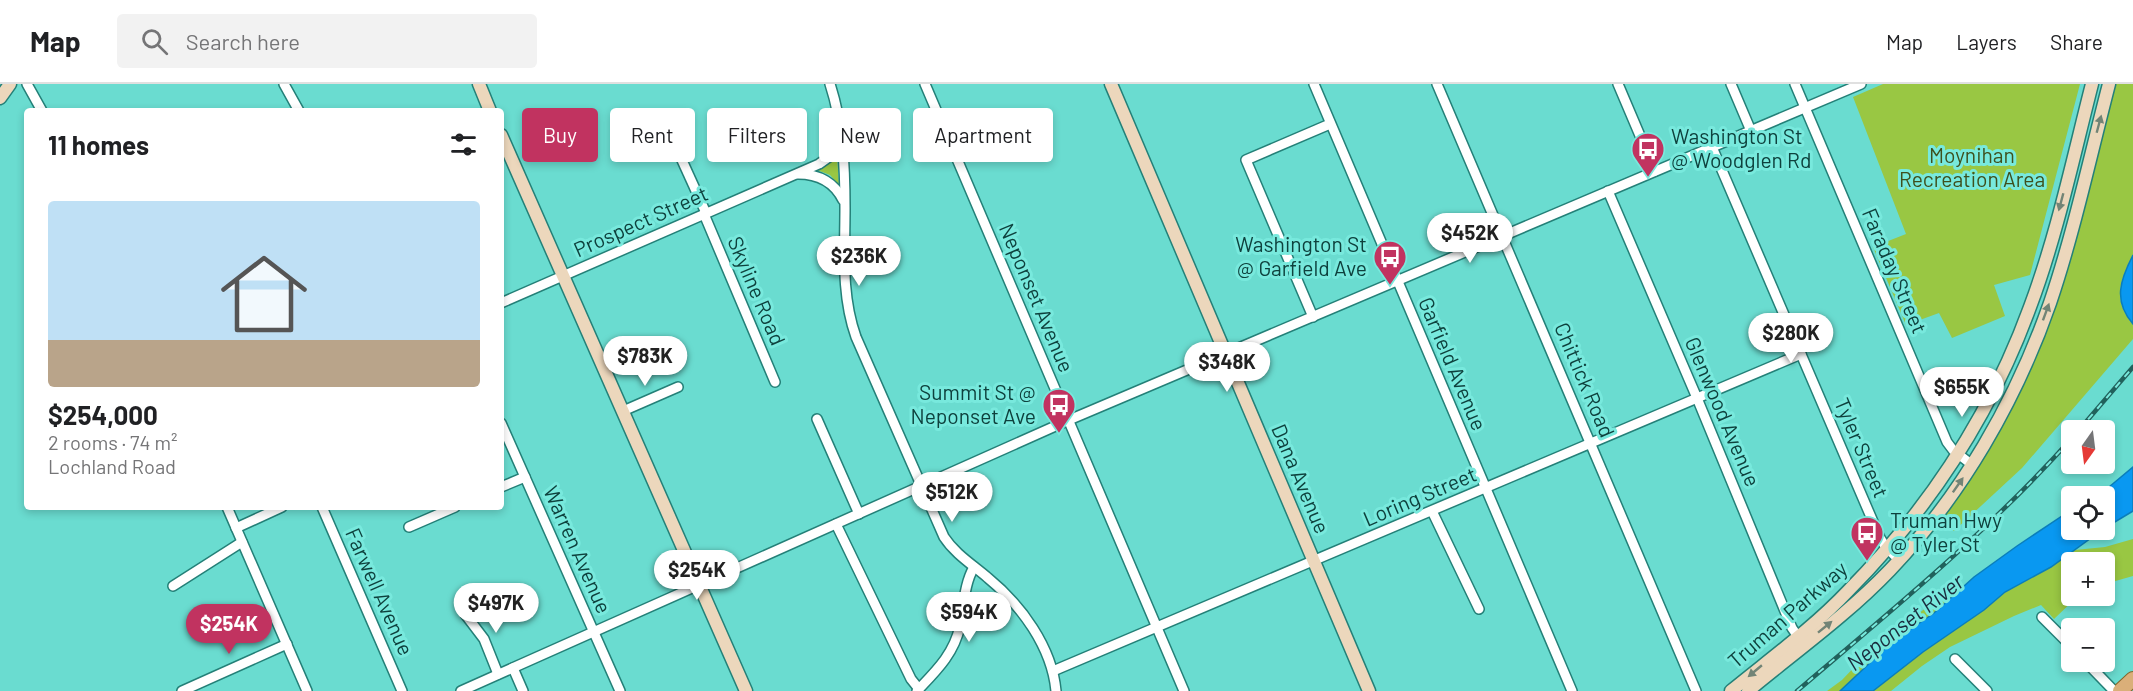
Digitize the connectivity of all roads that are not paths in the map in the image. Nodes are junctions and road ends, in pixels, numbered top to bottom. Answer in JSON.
{"nodes":[{"id":1,"x":10,"y":84,"type":"edge"},
{"id":2,"x":27,"y":84,"type":"edge"},
{"id":3,"x":284,"y":84,"type":"edge"},
{"id":4,"x":479,"y":84,"type":"edge"},
{"id":5,"x":830,"y":84,"type":"edge"},
{"id":6,"x":925,"y":84,"type":"edge"},
{"id":7,"x":1111,"y":84,"type":"edge"},
{"id":8,"x":1314,"y":84,"type":"edge"},
{"id":9,"x":1437,"y":84,"type":"edge"},
{"id":10,"x":1618,"y":84,"type":"edge"},
{"id":11,"x":1731,"y":84,"type":"edge"},
{"id":12,"x":1795,"y":84,"type":"edge"},
{"id":13,"x":1861,"y":84,"type":"edge"},
{"id":14,"x":2092,"y":84,"type":"edge"},
{"id":15,"x":2109,"y":84,"type":"edge"},
{"id":16,"x":0,"y":98,"type":"edge"},
{"id":17,"x":40,"y":108,"type":"edge"},
{"id":18,"x":297,"y":108,"type":"edge"},
{"id":19,"x":489,"y":108,"type":"edge"},
{"id":20,"x":837,"y":108,"type":"edge"},
{"id":21,"x":1805,"y":108,"type":"junction"},
{"id":22,"x":1330,"y":124,"type":"junction"},
{"id":23,"x":1751,"y":131,"type":"junction"},
{"id":24,"x":504,"y":142,"type":"edge"},
{"id":25,"x":1712,"y":147,"type":"junction"},
{"id":26,"x":682,"y":162,"type":"edge"},
{"id":27,"x":821,"y":162,"type":"edge"},
{"id":28,"x":843,"y":162,"type":"edge"},
{"id":29,"x":1655,"y":171,"type":"junction"},
{"id":30,"x":796,"y":174,"type":"junction"},
{"id":31,"x":1608,"y":191,"type":"junction"},
{"id":32,"x":845,"y":206,"type":"junction"},
{"id":33,"x":705,"y":214,"type":"junction"},
{"id":34,"x":1503,"y":236,"type":"junction"},
{"id":35,"x":564,"y":276,"type":"junction"},
{"id":36,"x":1397,"y":281,"type":"junction"},
{"id":37,"x":504,"y":302,"type":"edge"},
{"id":38,"x":1313,"y":316,"type":"junction"},
{"id":39,"x":1226,"y":353,"type":"junction"},
{"id":40,"x":1801,"y":354,"type":"junction"},
{"id":41,"x":775,"y":382,"type":"dead end"},
{"id":42,"x":678,"y":387,"type":"dead end"},
{"id":43,"x":1697,"y":398,"type":"junction"},
{"id":44,"x":623,"y":411,"type":"junction"},
{"id":45,"x":817,"y":419,"type":"dead end"},
{"id":46,"x":1069,"y":420,"type":"junction"},
{"id":47,"x":504,"y":430,"type":"edge"},
{"id":48,"x":1591,"y":443,"type":"junction"},
{"id":49,"x":1958,"y":454,"type":"junction"},
{"id":50,"x":1971,"y":464,"type":"junction"},
{"id":51,"x":525,"y":477,"type":"junction"},
{"id":52,"x":504,"y":486,"type":"edge"},
{"id":53,"x":922,"y":486,"type":"junction"},
{"id":54,"x":1486,"y":488,"type":"junction"},
{"id":55,"x":228,"y":510,"type":"edge"},
{"id":56,"x":275,"y":510,"type":"edge"},
{"id":57,"x":323,"y":510,"type":"edge"},
{"id":58,"x":448,"y":510,"type":"edge"},
{"id":59,"x":1432,"y":511,"type":"junction"},
{"id":60,"x":859,"y":514,"type":"junction"},
{"id":61,"x":836,"y":524,"type":"junction"},
{"id":62,"x":409,"y":527,"type":"dead end"},
{"id":63,"x":236,"y":528,"type":"junction"},
{"id":64,"x":242,"y":542,"type":"junction"},
{"id":65,"x":1888,"y":549,"type":"junction"},
{"id":66,"x":1899,"y":560,"type":"junction"},
{"id":67,"x":1314,"y":561,"type":"junction"},
{"id":68,"x":974,"y":567,"type":"junction"},
{"id":69,"x":699,"y":585,"type":"junction"},
{"id":70,"x":173,"y":586,"type":"dead end"},
{"id":71,"x":1479,"y":609,"type":"dead end"},
{"id":72,"x":465,"y":614,"type":"dead end"},
{"id":73,"x":2042,"y":617,"type":"dead end"},
{"id":74,"x":1157,"y":628,"type":"junction"},
{"id":75,"x":594,"y":632,"type":"junction"},
{"id":76,"x":2061,"y":636,"type":"edge"},
{"id":77,"x":1800,"y":641,"type":"junction"},
{"id":78,"x":287,"y":644,"type":"junction"},
{"id":79,"x":1955,"y":659,"type":"dead end"},
{"id":80,"x":513,"y":668,"type":"junction"},
{"id":81,"x":1053,"y":671,"type":"junction"},
{"id":82,"x":2098,"y":672,"type":"edge"},
{"id":83,"x":498,"y":674,"type":"junction"},
{"id":84,"x":2133,"y":679,"type":"edge"},
{"id":85,"x":918,"y":690,"type":"edge"},
{"id":86,"x":182,"y":691,"type":"edge"},
{"id":87,"x":308,"y":691,"type":"edge"},
{"id":88,"x":402,"y":691,"type":"edge"},
{"id":89,"x":461,"y":691,"type":"edge"},
{"id":90,"x":524,"y":691,"type":"edge"},
{"id":91,"x":620,"y":691,"type":"edge"},
{"id":92,"x":746,"y":691,"type":"edge"},
{"id":93,"x":1056,"y":691,"type":"edge"},
{"id":94,"x":1184,"y":691,"type":"edge"},
{"id":95,"x":1369,"y":691,"type":"edge"},
{"id":96,"x":1572,"y":691,"type":"edge"},
{"id":97,"x":1696,"y":691,"type":"edge"},
{"id":98,"x":1731,"y":691,"type":"edge"},
{"id":99,"x":1748,"y":691,"type":"edge"},
{"id":100,"x":1987,"y":691,"type":"edge"},
{"id":101,"x":2114,"y":691,"type":"edge"},
{"id":102,"x":2120,"y":691,"type":"edge"}],
"edges":[{"from":1,"to":16,"type":"main road"},
{"from":2,"to":17,"type":"street"},
{"from":3,"to":18,"type":"street"},
{"from":4,"to":19,"type":"main road"},
{"from":5,"to":20,"type":"street"},
{"from":6,"to":46,"type":"street","name":"Neponset Avenue"},
{"from":7,"to":39,"type":"main road","name":"Dana Avenue"},
{"from":8,"to":22,"type":"street","name":"Garfield Avenue"},
{"from":9,"to":34,"type":"street","name":"Chittick Road"},
{"from":10,"to":29,"type":"street"},
{"from":11,"to":23,"type":"street"},
{"from":12,"to":21,"type":"street","name":"Faraday Street"},
{"from":13,"to":21,"type":"street"},
{"from":14,"to":49,"type":"main road","name":"Truman Parkway","one_way":true},
{"from":50,"to":15,"type":"main road","name":"Truman Parkway","one_way":true},
{"from":21,"to":23,"type":"street"},
{"from":21,"to":49,"type":"street","name":"Faraday Street"},
{"from":22,"to":36,"type":"street","name":"Garfield Avenue"},
{"from":22,"to":38,"type":"street"},
{"from":23,"to":25,"type":"street"},
{"from":24,"to":35,"type":"main road"},
{"from":25,"to":29,"type":"street"},
{"from":25,"to":40,"type":"street","name":"Tyler Street"},
{"from":26,"to":33,"type":"street","name":"Skyline Road"},
{"from":27,"to":30,"type":"street","name":"Prospect Street"},
{"from":28,"to":32,"type":"street"},
{"from":29,"to":31,"type":"street"},
{"from":30,"to":32,"type":"street"},
{"from":30,"to":33,"type":"street","name":"Prospect Street"},
{"from":31,"to":34,"type":"street"},
{"from":31,"to":43,"type":"street","name":"Glenwood Avenue"},
{"from":32,"to":53,"type":"street"},
{"from":33,"to":35,"type":"street","name":"Prospect Street"},
{"from":33,"to":41,"type":"street","name":"Skyline Road"},
{"from":34,"to":36,"type":"street"},
{"from":34,"to":48,"type":"street","name":"Chittick Road"},
{"from":35,"to":37,"type":"street","name":"Prospect Street"},
{"from":35,"to":44,"type":"main road"},
{"from":36,"to":38,"type":"street"},
{"from":36,"to":54,"type":"street","name":"Garfield Avenue"},
{"from":38,"to":39,"type":"street"},
{"from":39,"to":46,"type":"street"},
{"from":39,"to":67,"type":"main road","name":"Dana Avenue"},
{"from":40,"to":43,"type":"street","name":"Loring Street"},
{"from":40,"to":65,"type":"street","name":"Tyler Street"},
{"from":42,"to":44,"type":"street"},
{"from":43,"to":48,"type":"street","name":"Loring Street"},
{"from":43,"to":77,"type":"street","name":"Glenwood Avenue"},
{"from":44,"to":69,"type":"main road"},
{"from":45,"to":60,"type":"street"},
{"from":46,"to":53,"type":"street"},
{"from":46,"to":74,"type":"street","name":"Neponset Avenue"},
{"from":47,"to":51,"type":"street","name":"Warren Avenue"},
{"from":48,"to":54,"type":"street","name":"Loring Street"},
{"from":48,"to":97,"type":"street","name":"Chittick Road"},
{"from":49,"to":50,"type":"street","name":"Faraday Street"},
{"from":49,"to":65,"type":"main road","name":"Truman Parkway"},
{"from":66,"to":50,"type":"main road","name":"Truman Parkway","one_way":true},
{"from":51,"to":52,"type":"street"},
{"from":51,"to":75,"type":"street","name":"Warren Avenue"},
{"from":53,"to":60,"type":"street"},
{"from":53,"to":68,"type":"street"},
{"from":54,"to":59,"type":"street","name":"Loring Street"},
{"from":54,"to":96,"type":"street","name":"Garfield Avenue"},
{"from":55,"to":63,"type":"street"},
{"from":56,"to":63,"type":"street"},
{"from":57,"to":88,"type":"street","name":"Farwell Avenue"},
{"from":58,"to":62,"type":"street"},
{"from":59,"to":67,"type":"street","name":"Loring Street"},
{"from":59,"to":71,"type":"street"},
{"from":60,"to":61,"type":"street"},
{"from":61,"to":69,"type":"street"},
{"from":61,"to":85,"type":"street"},
{"from":63,"to":64,"type":"street"},
{"from":64,"to":70,"type":"street"},
{"from":64,"to":78,"type":"street"},
{"from":65,"to":66,"type":"street","name":"Tyler Street"},
{"from":65,"to":77,"type":"main road","name":"Truman Parkway"},
{"from":77,"to":66,"type":"main road","name":"Truman Parkway","one_way":true},
{"from":67,"to":74,"type":"street","name":"Loring Street"},
{"from":67,"to":95,"type":"main road","name":"Dana Avenue"},
{"from":68,"to":81,"type":"street"},
{"from":68,"to":85,"type":"street"},
{"from":69,"to":75,"type":"street"},
{"from":69,"to":92,"type":"main road"},
{"from":72,"to":83,"type":"street"},
{"from":73,"to":76,"type":"street"},
{"from":74,"to":81,"type":"street","name":"Loring Street"},
{"from":74,"to":94,"type":"street","name":"Neponset Avenue"},
{"from":75,"to":80,"type":"street"},
{"from":75,"to":91,"type":"street","name":"Warren Avenue"},
{"from":77,"to":98,"type":"main road","name":"Truman Parkway","one_way":true},
{"from":77,"to":99,"type":"main road","name":"Truman Parkway"},
{"from":78,"to":86,"type":"street"},
{"from":78,"to":87,"type":"street"},
{"from":79,"to":100,"type":"street"},
{"from":80,"to":83,"type":"street"},
{"from":80,"to":90,"type":"street"},
{"from":81,"to":93,"type":"street"},
{"from":82,"to":101,"type":"street"},
{"from":83,"to":89,"type":"street"},
{"from":84,"to":102,"type":"main road"}]}
